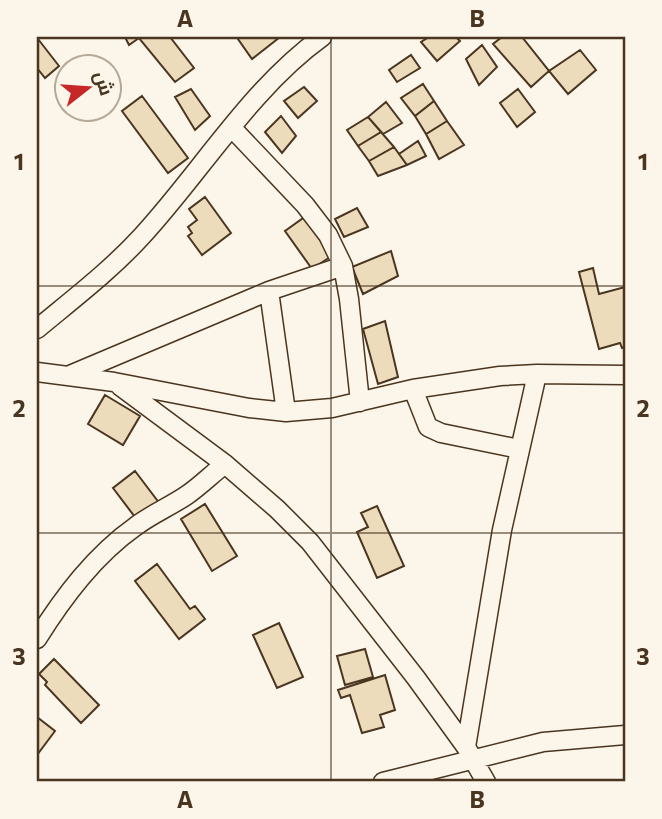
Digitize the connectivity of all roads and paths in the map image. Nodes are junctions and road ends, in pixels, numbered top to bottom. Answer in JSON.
{"nodes":[{"id":1,"x":322,"y":37,"type":"edge"},
{"id":2,"x":232,"y":128,"type":"junction"},
{"id":3,"x":343,"y":266,"type":"junction"},
{"id":4,"x":269,"y":291,"type":"junction"},
{"id":5,"x":37,"y":329,"type":"edge"},
{"id":6,"x":37,"y":372,"type":"edge"},
{"id":7,"x":537,"y":373,"type":"junction"},
{"id":8,"x":625,"y":375,"type":"edge"},
{"id":9,"x":67,"y":376,"type":"junction"},
{"id":10,"x":114,"y":382,"type":"junction"},
{"id":11,"x":413,"y":389,"type":"junction"},
{"id":12,"x":360,"y":402,"type":"junction"},
{"id":13,"x":286,"y":412,"type":"junction"},
{"id":14,"x":519,"y":449,"type":"junction"},
{"id":15,"x":225,"y":464,"type":"junction"},
{"id":16,"x":37,"y":639,"type":"edge"},
{"id":17,"x":625,"y":736,"type":"edge"},
{"id":18,"x":470,"y":753,"type":"junction"},
{"id":19,"x":385,"y":782,"type":"edge"},
{"id":20,"x":486,"y":782,"type":"edge"}],
"edges":[{"from":1,"to":2,"type":"street"},
{"from":2,"to":3,"type":"street"},
{"from":2,"to":5,"type":"street"},
{"from":3,"to":4,"type":"street"},
{"from":3,"to":12,"type":"street"},
{"from":4,"to":9,"type":"street"},
{"from":4,"to":13,"type":"street"},
{"from":6,"to":9,"type":"street"},
{"from":7,"to":8,"type":"street"},
{"from":7,"to":11,"type":"street"},
{"from":7,"to":14,"type":"street"},
{"from":9,"to":10,"type":"street"},
{"from":10,"to":13,"type":"street"},
{"from":10,"to":15,"type":"street"},
{"from":11,"to":12,"type":"street"},
{"from":11,"to":14,"type":"street"},
{"from":12,"to":13,"type":"street"},
{"from":14,"to":18,"type":"street"},
{"from":15,"to":16,"type":"street"},
{"from":15,"to":18,"type":"street"},
{"from":17,"to":18,"type":"street"},
{"from":18,"to":19,"type":"street"},
{"from":18,"to":20,"type":"street"}]}
